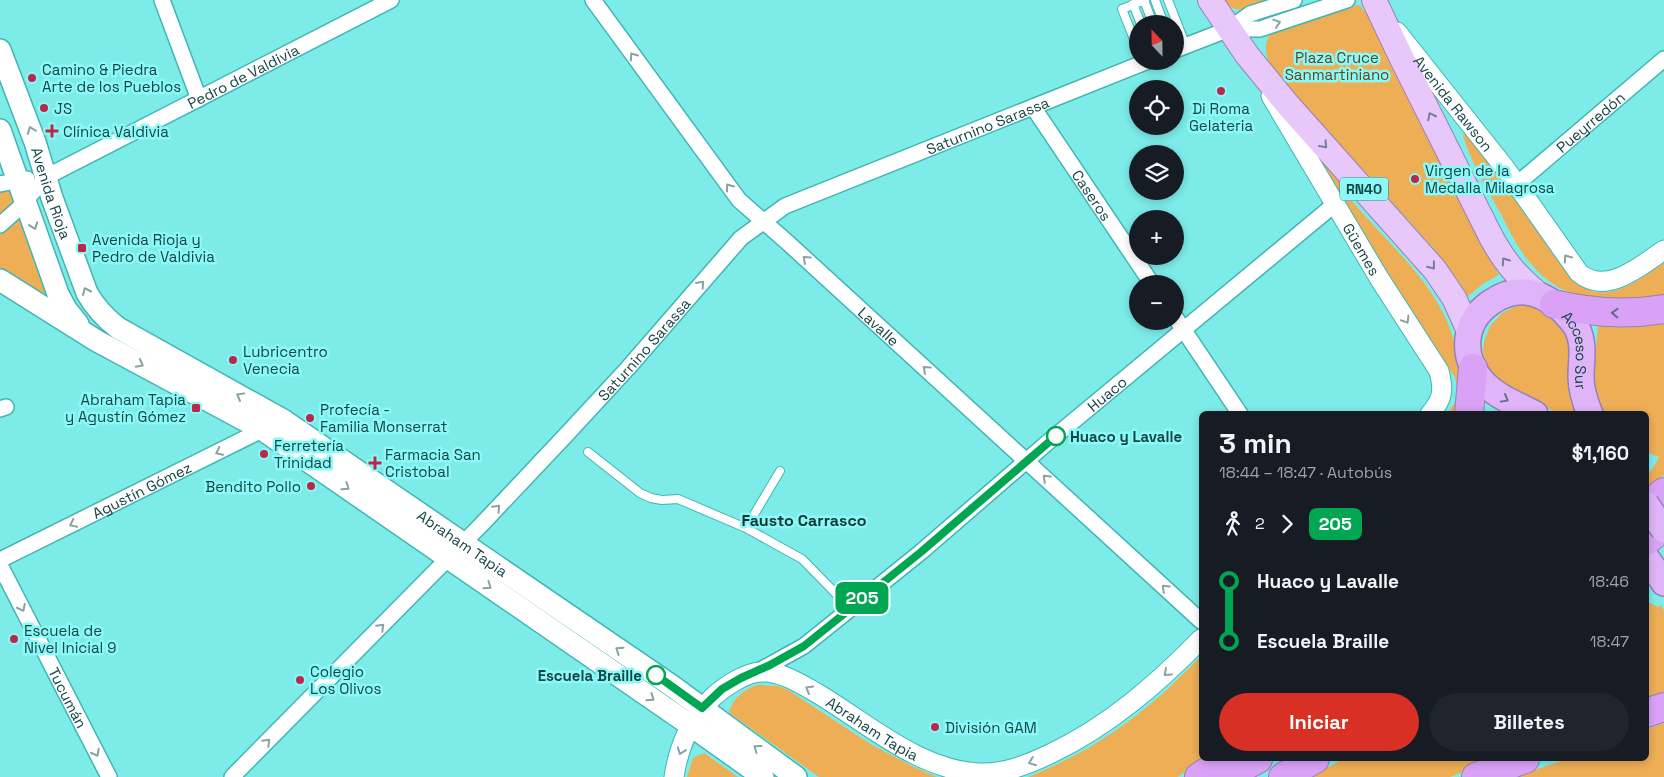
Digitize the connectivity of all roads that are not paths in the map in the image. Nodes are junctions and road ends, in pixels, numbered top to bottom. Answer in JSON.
{"nodes":[{"id":1,"x":162,"y":0,"type":"edge"},
{"id":2,"x":391,"y":0,"type":"edge"},
{"id":3,"x":593,"y":0,"type":"edge"},
{"id":4,"x":1154,"y":0,"type":"edge"},
{"id":5,"x":1159,"y":0,"type":"edge"},
{"id":6,"x":1168,"y":0,"type":"edge"},
{"id":7,"x":1210,"y":0,"type":"edge"},
{"id":8,"x":1294,"y":0,"type":"edge"},
{"id":9,"x":1347,"y":0,"type":"edge"},
{"id":10,"x":1140,"y":2,"type":"edge"},
{"id":11,"x":1376,"y":4,"type":"edge"},
{"id":12,"x":1141,"y":15,"type":"edge"},
{"id":13,"x":1145,"y":15,"type":"edge"},
{"id":14,"x":1148,"y":15,"type":"edge"},
{"id":15,"x":1160,"y":15,"type":"edge"},
{"id":16,"x":1165,"y":15,"type":"edge"},
{"id":17,"x":1172,"y":15,"type":"edge"},
{"id":18,"x":1129,"y":26,"type":"edge"},
{"id":19,"x":1229,"y":29,"type":"junction"},
{"id":20,"x":1184,"y":44,"type":"edge"},
{"id":21,"x":0,"y":50,"type":"edge"},
{"id":22,"x":1246,"y":55,"type":"junction"},
{"id":23,"x":1664,"y":59,"type":"edge"},
{"id":24,"x":1129,"y":65,"type":"edge"},
{"id":25,"x":199,"y":99,"type":"junction"},
{"id":26,"x":1034,"y":107,"type":"junction"},
{"id":27,"x":0,"y":130,"type":"edge"},
{"id":28,"x":46,"y":177,"type":"junction"},
{"id":29,"x":9,"y":182,"type":"edge"},
{"id":30,"x":1517,"y":184,"type":"junction"},
{"id":31,"x":25,"y":201,"type":"junction"},
{"id":32,"x":1335,"y":204,"type":"junction"},
{"id":33,"x":764,"y":222,"type":"junction"},
{"id":34,"x":0,"y":225,"type":"edge"},
{"id":35,"x":1664,"y":250,"type":"edge"},
{"id":36,"x":1146,"y":275,"type":"edge"},
{"id":37,"x":0,"y":280,"type":"edge"},
{"id":38,"x":1547,"y":300,"type":"junction"},
{"id":39,"x":1664,"y":309,"type":"edge"},
{"id":40,"x":1184,"y":320,"type":"edge"},
{"id":41,"x":118,"y":328,"type":"joint"},
{"id":42,"x":1172,"y":330,"type":"edge"},
{"id":43,"x":1183,"y":330,"type":"edge"},
{"id":44,"x":1469,"y":331,"type":"junction"},
{"id":45,"x":97,"y":341,"type":"junction"},
{"id":46,"x":1473,"y":368,"type":"junction"},
{"id":47,"x":1238,"y":411,"type":"edge"},
{"id":48,"x":1432,"y":411,"type":"edge"},
{"id":49,"x":1469,"y":411,"type":"edge"},
{"id":50,"x":1529,"y":411,"type":"edge"},
{"id":51,"x":1589,"y":411,"type":"edge"},
{"id":52,"x":283,"y":420,"type":"junction"},
{"id":53,"x":263,"y":430,"type":"junction"},
{"id":54,"x":588,"y":452,"type":"dead end"},
{"id":55,"x":1027,"y":461,"type":"junction"},
{"id":56,"x":780,"y":471,"type":"dead end"},
{"id":57,"x":1664,"y":492,"type":"edge"},
{"id":58,"x":1649,"y":503,"type":"edge"},
{"id":59,"x":1649,"y":509,"type":"edge"},
{"id":60,"x":746,"y":528,"type":"junction"},
{"id":61,"x":1664,"y":529,"type":"edge"},
{"id":62,"x":1649,"y":539,"type":"edge"},
{"id":63,"x":463,"y":543,"type":"junction"},
{"id":64,"x":448,"y":558,"type":"junction"},
{"id":65,"x":0,"y":560,"type":"edge"},
{"id":66,"x":1649,"y":561,"type":"edge"},
{"id":67,"x":0,"y":564,"type":"edge"},
{"id":68,"x":1664,"y":583,"type":"edge"},
{"id":69,"x":850,"y":608,"type":"junction"},
{"id":70,"x":1199,"y":619,"type":"edge"},
{"id":71,"x":1199,"y":641,"type":"edge"},
{"id":72,"x":758,"y":672,"type":"junction"},
{"id":73,"x":1664,"y":707,"type":"edge"},
{"id":74,"x":1649,"y":712,"type":"edge"},
{"id":75,"x":696,"y":717,"type":"junction"},
{"id":76,"x":1224,"y":761,"type":"edge"},
{"id":77,"x":1254,"y":761,"type":"edge"},
{"id":78,"x":1311,"y":761,"type":"edge"},
{"id":79,"x":1520,"y":761,"type":"edge"},
{"id":80,"x":109,"y":777,"type":"edge"},
{"id":81,"x":232,"y":777,"type":"edge"},
{"id":82,"x":674,"y":777,"type":"edge"},
{"id":83,"x":763,"y":777,"type":"edge"},
{"id":84,"x":796,"y":777,"type":"edge"},
{"id":85,"x":1199,"y":777,"type":"edge"},
{"id":86,"x":1224,"y":777,"type":"edge"},
{"id":87,"x":1283,"y":777,"type":"edge"},
{"id":88,"x":1476,"y":777,"type":"edge"}],
"edges":[{"from":1,"to":25,"type":"street"},
{"from":2,"to":25,"type":"street","name":"Pedro de Valdivia"},
{"from":33,"to":3,"type":"street","name":"Lavalle","one_way":true},
{"from":4,"to":15,"type":"lane"},
{"from":5,"to":16,"type":"lane"},
{"from":6,"to":17,"type":"lane"},
{"from":7,"to":19,"type":"main road","name":"Güemes","number":"RN40"},
{"from":8,"to":19,"type":"street"},
{"from":19,"to":9,"type":"street","one_way":true},
{"from":10,"to":12,"type":"lane"},
{"from":10,"to":13,"type":"lane"},
{"from":10,"to":14,"type":"lane"},
{"from":10,"to":18,"type":"lane"},
{"from":11,"to":30,"type":"street","name":"Avenida Rawson"},
{"from":38,"to":11,"type":"main road","name":"Avenida Rawson","one_way":true},
{"from":19,"to":20,"type":"street"},
{"from":19,"to":22,"type":"main road","name":"Güemes","number":"RN40"},
{"from":28,"to":21,"type":"main road","name":"Avenida Rioja","one_way":true},
{"from":22,"to":32,"type":"street","name":"Güemes"},
{"from":22,"to":44,"type":"main road","name":"Güemes","number":"RN40","one_way":true},
{"from":23,"to":30,"type":"street","name":"Pueyrredón"},
{"from":24,"to":26,"type":"street","name":"Saturnino Sarassa"},
{"from":25,"to":28,"type":"street","name":"Pedro de Valdivia"},
{"from":26,"to":33,"type":"street","name":"Saturnino Sarassa"},
{"from":26,"to":36,"type":"street","name":"Caseros"},
{"from":27,"to":29,"type":"main road","name":"Avenida Rioja"},
{"from":28,"to":29,"type":"street"},
{"from":28,"to":31,"type":"street","name":"Pedro de Valdivia"},
{"from":41,"to":28,"type":"main road","name":"Avenida Rioja","one_way":true},
{"from":29,"to":31,"type":"main road","name":"Avenida Rioja"},
{"from":35,"to":30,"type":"street","name":"Avenida Rawson","one_way":true},
{"from":31,"to":34,"type":"street","name":"Pedro de Valdivia"},
{"from":31,"to":45,"type":"main road","name":"Avenida Rioja","one_way":true},
{"from":32,"to":40,"type":"street","name":"Huaco"},
{"from":32,"to":48,"type":"street","name":"Güemes","one_way":true},
{"from":55,"to":33,"type":"street","name":"Lavalle","one_way":true},
{"from":63,"to":33,"type":"street","name":"Saturnino Sarassa","one_way":true},
{"from":37,"to":45,"type":"main road"},
{"from":39,"to":38,"type":"highway","one_way":true},
{"from":38,"to":44,"type":"highway"},
{"from":38,"to":51,"type":"highway","name":"Acceso Sur"},
{"from":52,"to":41,"type":"main road","name":"Abraham Tapia","one_way":true},
{"from":42,"to":55,"type":"street","name":"Huaco"},
{"from":43,"to":47,"type":"street"},
{"from":44,"to":46,"type":"highway","number":"RN40"},
{"from":45,"to":53,"type":"main road","name":"Abraham Tapia","one_way":true},
{"from":46,"to":49,"type":"highway"},
{"from":46,"to":50,"type":"highway","number":"RN40","one_way":true},
{"from":52,"to":53,"type":"street","name":"Agustín Gómez"},
{"from":52,"to":63,"type":"main road","name":"Abraham Tapia"},
{"from":53,"to":64,"type":"main road","name":"Abraham Tapia","one_way":true},
{"from":53,"to":65,"type":"street","name":"Agustín Gómez","one_way":true},
{"from":54,"to":60,"type":"lane"},
{"from":55,"to":69,"type":"street","name":"Huaco"},
{"from":70,"to":55,"type":"street","name":"Lavalle","one_way":true},
{"from":56,"to":60,"type":"lane"},
{"from":57,"to":58,"type":"highway"},
{"from":59,"to":61,"type":"highway","bridge":true},
{"from":60,"to":69,"type":"lane"},
{"from":61,"to":62,"type":"highway"},
{"from":63,"to":64,"type":"street","name":"Saturnino Sarassa"},
{"from":75,"to":63,"type":"main road","name":"Abraham Tapia","one_way":true},
{"from":64,"to":75,"type":"main road","name":"Abraham Tapia","one_way":true},
{"from":81,"to":64,"type":"street","name":"Saturnino Sarassa","one_way":true},
{"from":66,"to":68,"type":"highway"},
{"from":67,"to":80,"type":"street","name":"Tucumán","one_way":true},
{"from":69,"to":72,"type":"street","name":"Huaco"},
{"from":71,"to":72,"type":"street","name":"Abraham Tapia","one_way":true},
{"from":72,"to":75,"type":"street"},
{"from":73,"to":74,"type":"highway"},
{"from":75,"to":82,"type":"street","one_way":true},
{"from":75,"to":83,"type":"main road","name":"Abraham Tapia"},
{"from":84,"to":75,"type":"main road","name":"Abraham Tapia","one_way":true},
{"from":76,"to":85,"type":"highway"},
{"from":77,"to":86,"type":"highway"},
{"from":78,"to":87,"type":"highway"},
{"from":79,"to":88,"type":"highway"}]}
